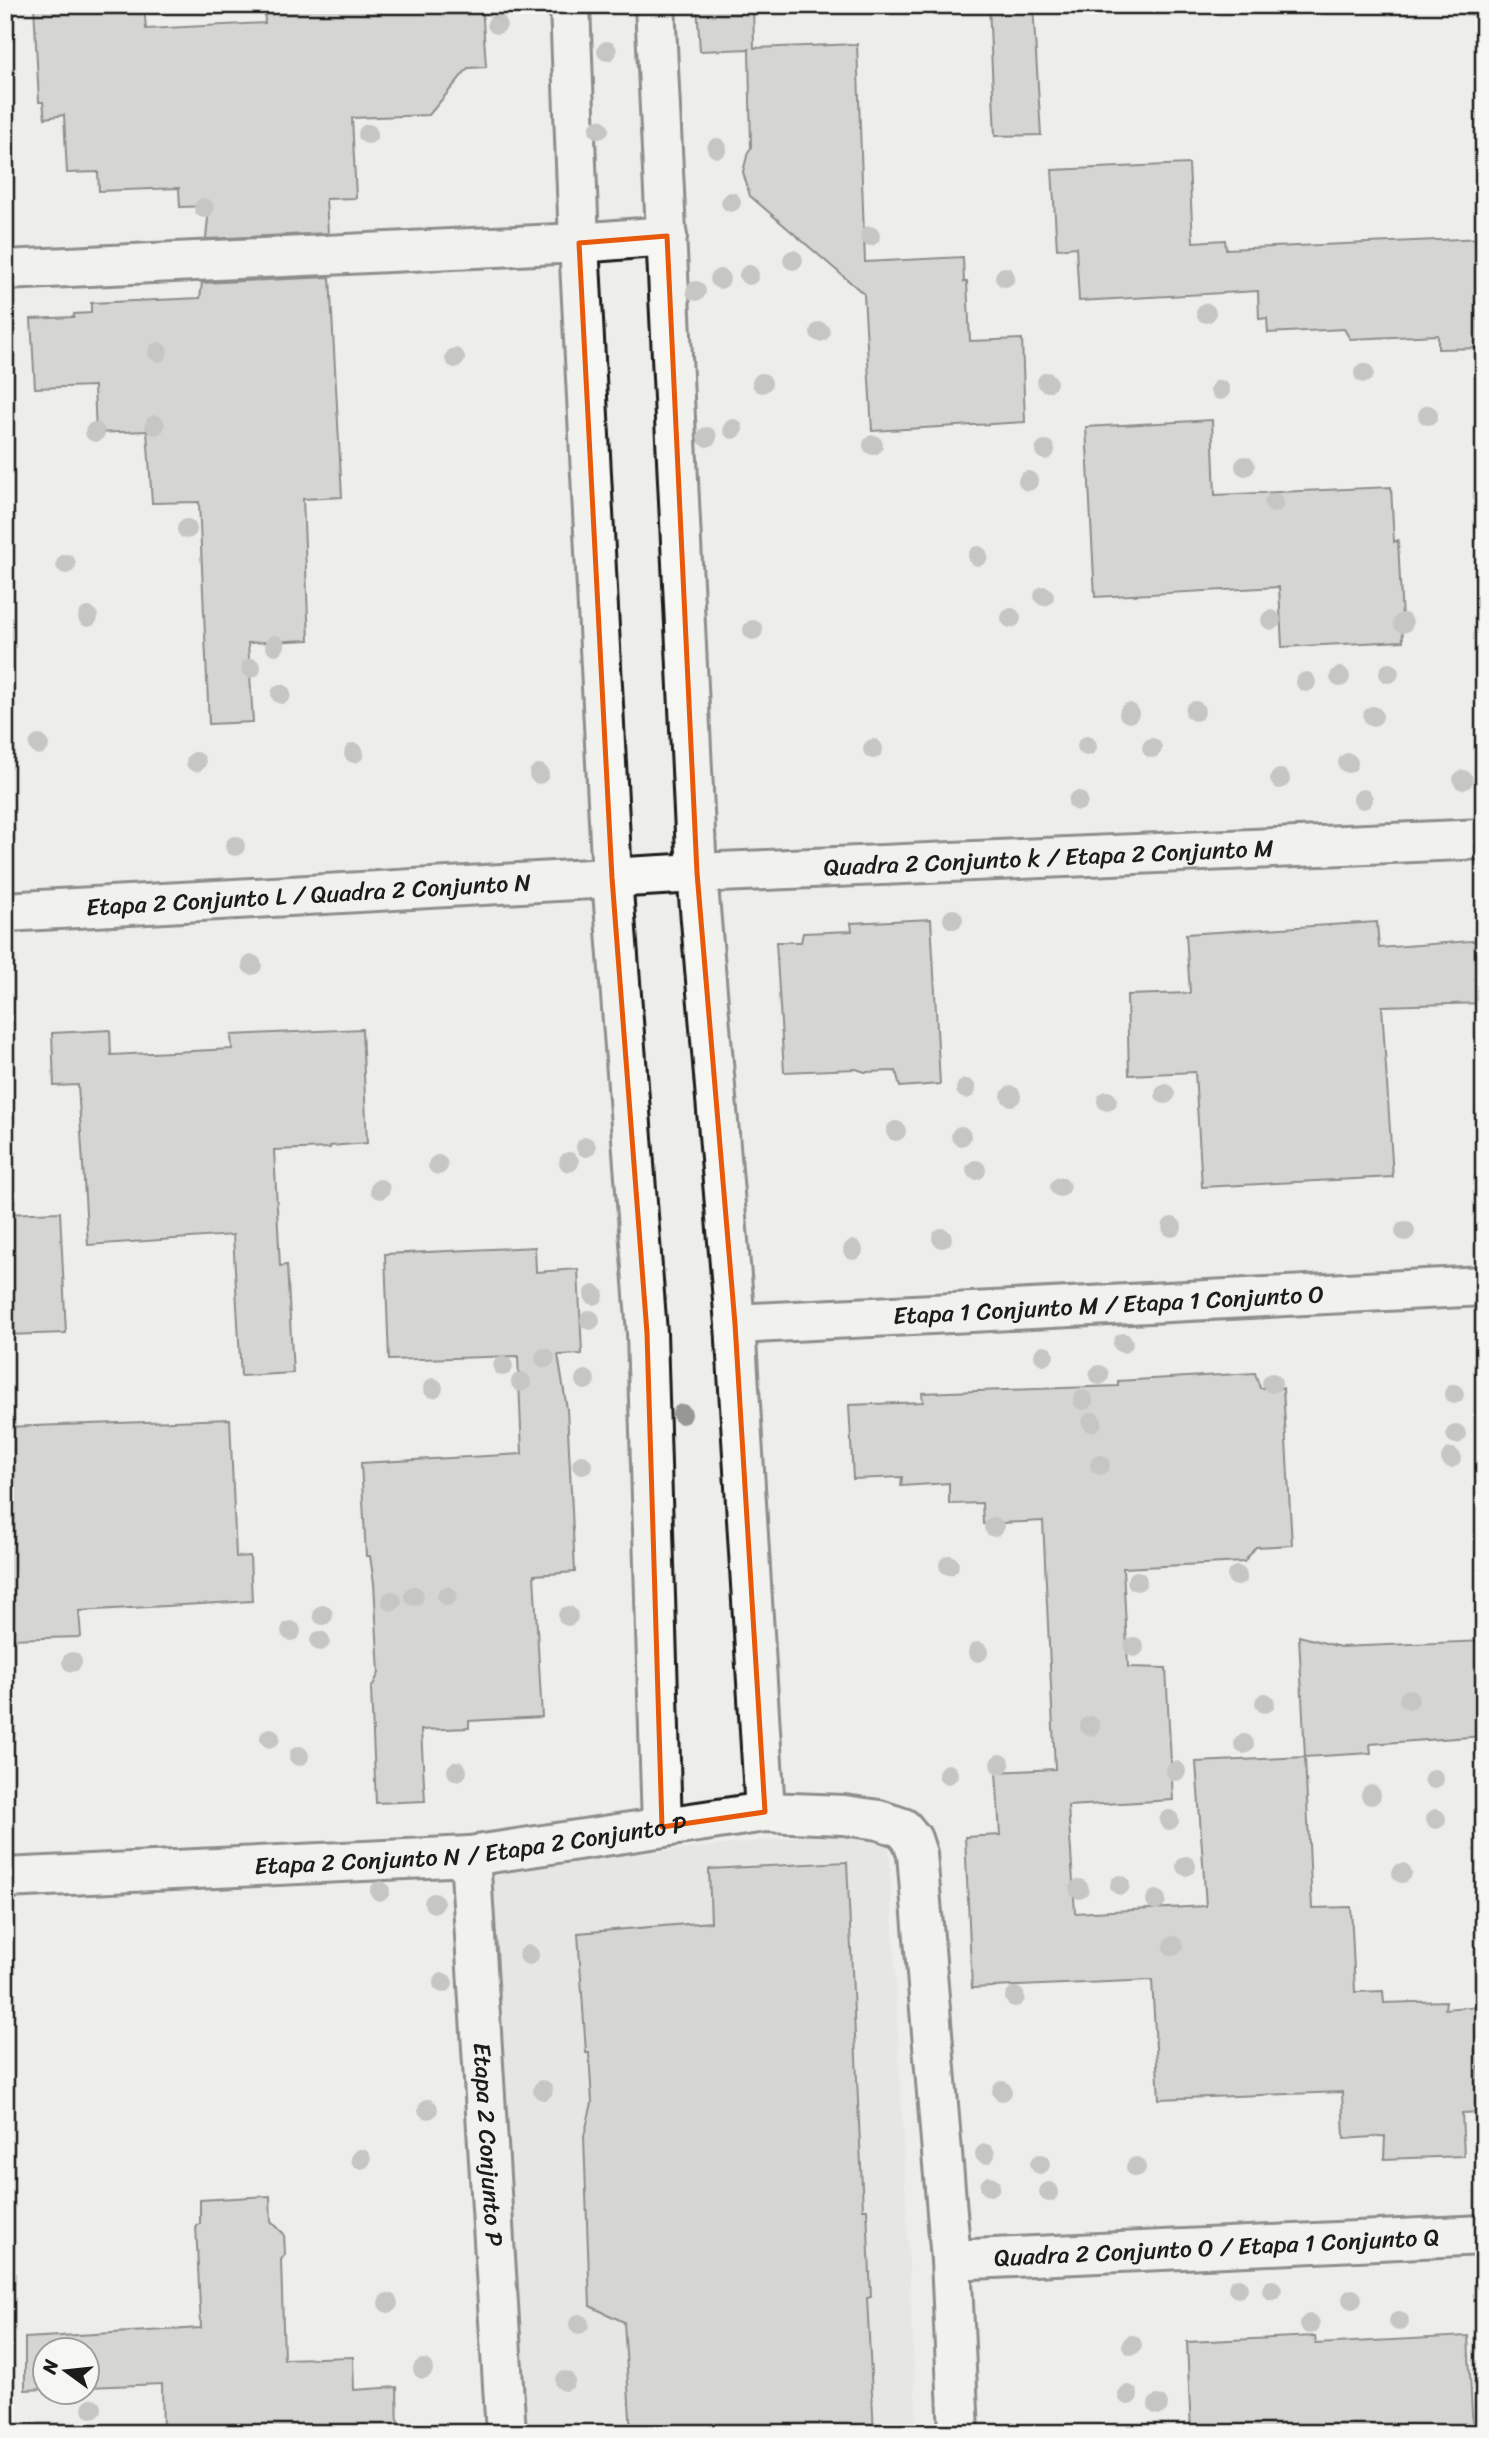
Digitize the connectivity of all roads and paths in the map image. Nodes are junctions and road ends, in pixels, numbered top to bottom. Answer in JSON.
{"nodes":[{"id":1,"x":570,"y":5,"type":"edge"},
{"id":2,"x":655,"y":5,"type":"edge"},
{"id":3,"x":667,"y":236,"type":"junction"},
{"id":4,"x":579,"y":243,"type":"junction"},
{"id":5,"x":5,"y":270,"type":"edge"},
{"id":6,"x":1484,"y":839,"type":"edge"},
{"id":7,"x":697,"y":873,"type":"junction"},
{"id":8,"x":612,"y":878,"type":"junction"},
{"id":9,"x":5,"y":912,"type":"edge"},
{"id":10,"x":1484,"y":1286,"type":"edge"},
{"id":11,"x":735,"y":1324,"type":"junction"},
{"id":12,"x":765,"y":1812,"type":"junction"},
{"id":13,"x":662,"y":1827,"type":"junction"},
{"id":14,"x":470,"y":1856,"type":"junction"},
{"id":15,"x":5,"y":1878,"type":"edge"},
{"id":16,"x":1484,"y":2235,"type":"edge"},
{"id":17,"x":951,"y":2260,"type":"junction"},
{"id":18,"x":506,"y":2433,"type":"edge"},
{"id":19,"x":959,"y":2433,"type":"edge"}],
"edges":[{"from":1,"to":4,"type":"street"},
{"from":2,"to":3,"type":"street"},
{"from":3,"to":4,"type":"street"},
{"from":3,"to":7,"type":"street"},
{"from":4,"to":5,"type":"street"},
{"from":4,"to":8,"type":"street"},
{"from":6,"to":7,"type":"street","name":"Quadra 2 Conjunto k / Etapa 2 Conjunto M"},
{"from":7,"to":8,"type":"street","name":"Quadra 2 Conjunto k / Etapa 2 Conjunto M"},
{"from":7,"to":11,"type":"street"},
{"from":8,"to":9,"type":"street","name":"Etapa 2 Conjunto L / Quadra 2 Conjunto N"},
{"from":8,"to":13,"type":"street"},
{"from":10,"to":11,"type":"street","name":"Etapa 1 Conjunto M / Etapa 1 Conjunto O"},
{"from":11,"to":12,"type":"street"},
{"from":12,"to":13,"type":"street","name":"Etapa 2 Conjunto N / Etapa 2 Conjunto P"},
{"from":12,"to":17,"type":"street","name":"Etapa 2 Conjunto N / Etapa 2 Conjunto P"},
{"from":13,"to":14,"type":"street","name":"Etapa 2 Conjunto N / Etapa 2 Conjunto P"},
{"from":14,"to":15,"type":"street","name":"Etapa 2 Conjunto N / Etapa 2 Conjunto P"},
{"from":14,"to":18,"type":"street","name":"Etapa 2 Conjunto P"},
{"from":16,"to":17,"type":"street","name":"Quadra 2 Conjunto O / Etapa 1 Conjunto Q"},
{"from":17,"to":19,"type":"street"}]}
